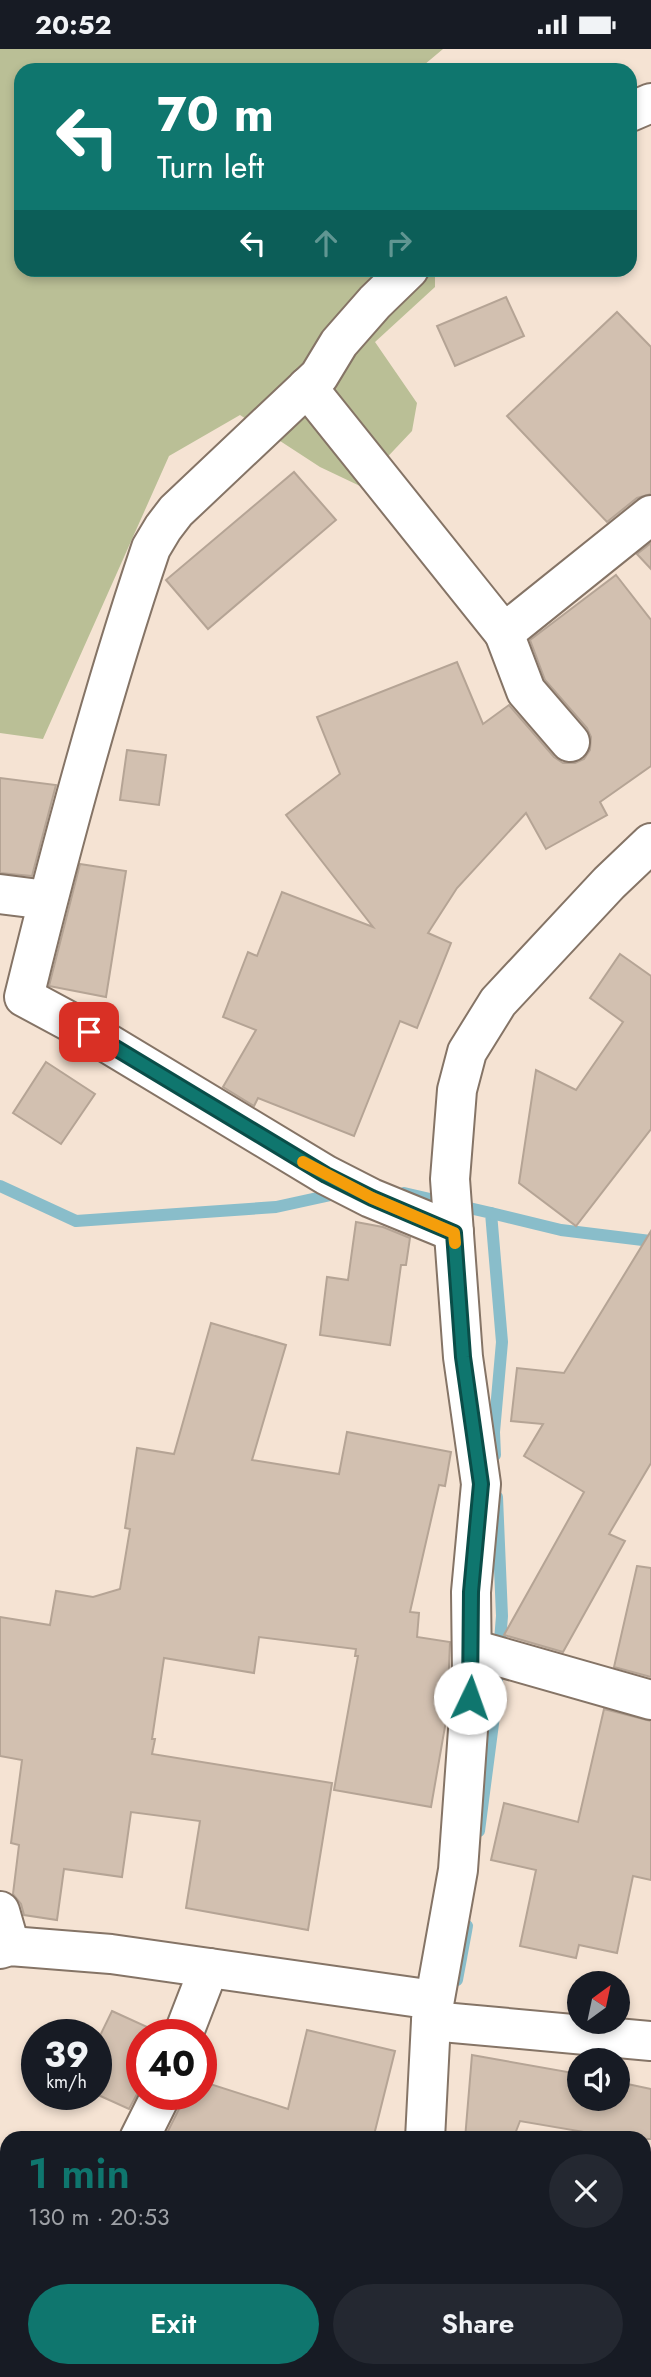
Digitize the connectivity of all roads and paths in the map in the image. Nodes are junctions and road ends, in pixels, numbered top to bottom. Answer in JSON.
{"nodes":[{"id":1,"x":401,"y":277,"type":"edge"},
{"id":2,"x":307,"y":387,"type":"junction"},
{"id":3,"x":651,"y":515,"type":"edge"},
{"id":4,"x":504,"y":633,"type":"junction"},
{"id":5,"x":570,"y":742,"type":"dead end"},
{"id":6,"x":651,"y":843,"type":"edge"},
{"id":7,"x":0,"y":894,"type":"edge"},
{"id":8,"x":47,"y":901,"type":"junction"},
{"id":9,"x":12,"y":994,"type":"edge"},
{"id":10,"x":454,"y":1226,"type":"junction"},
{"id":11,"x":493,"y":1654,"type":"junction"},
{"id":12,"x":651,"y":1700,"type":"edge"},
{"id":13,"x":3,"y":1935,"type":"edge"},
{"id":14,"x":209,"y":1968,"type":"junction"},
{"id":15,"x":443,"y":2017,"type":"junction"},
{"id":16,"x":189,"y":2019,"type":"edge"},
{"id":17,"x":651,"y":2041,"type":"edge"},
{"id":18,"x":154,"y":2110,"type":"edge"},
{"id":19,"x":143,"y":2131,"type":"edge"},
{"id":20,"x":426,"y":2131,"type":"edge"}],
"edges":[{"from":1,"to":2,"type":"street"},
{"from":2,"to":4,"type":"street"},
{"from":2,"to":8,"type":"street"},
{"from":3,"to":4,"type":"street"},
{"from":4,"to":5,"type":"street"},
{"from":6,"to":10,"type":"street"},
{"from":7,"to":8,"type":"street"},
{"from":8,"to":9,"type":"street"},
{"from":9,"to":10,"type":"street"},
{"from":10,"to":11,"type":"street"},
{"from":11,"to":12,"type":"street"},
{"from":11,"to":15,"type":"street"},
{"from":13,"to":14,"type":"street"},
{"from":14,"to":15,"type":"street"},
{"from":14,"to":16,"type":"street"},
{"from":15,"to":17,"type":"street"},
{"from":15,"to":20,"type":"street"},
{"from":18,"to":19,"type":"street"}]}
